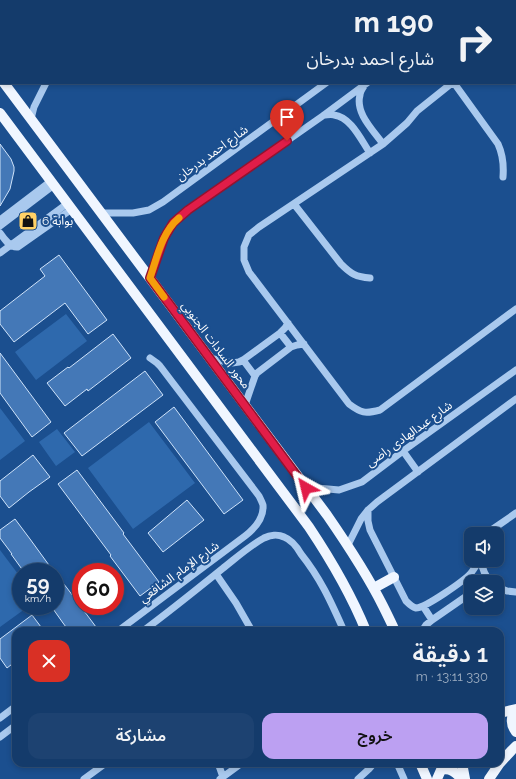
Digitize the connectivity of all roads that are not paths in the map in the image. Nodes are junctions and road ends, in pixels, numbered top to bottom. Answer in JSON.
{"nodes":[{"id":1,"x":5,"y":84,"type":"edge"},
{"id":2,"x":46,"y":84,"type":"edge"},
{"id":3,"x":325,"y":84,"type":"edge"},
{"id":4,"x":365,"y":84,"type":"edge"},
{"id":5,"x":452,"y":84,"type":"edge"},
{"id":6,"x":454,"y":84,"type":"edge"},
{"id":7,"x":0,"y":113,"type":"edge"},
{"id":8,"x":324,"y":115,"type":"junction"},
{"id":9,"x":31,"y":120,"type":"junction"},
{"id":10,"x":383,"y":144,"type":"junction"},
{"id":11,"x":370,"y":153,"type":"junction"},
{"id":12,"x":503,"y":177,"type":"dead end"},
{"id":13,"x":52,"y":183,"type":"junction"},
{"id":14,"x":294,"y":204,"type":"junction"},
{"id":15,"x":70,"y":206,"type":"junction"},
{"id":16,"x":101,"y":213,"type":"junction"},
{"id":17,"x":0,"y":220,"type":"edge"},
{"id":18,"x":0,"y":226,"type":"edge"},
{"id":19,"x":0,"y":233,"type":"edge"},
{"id":20,"x":11,"y":245,"type":"junction"},
{"id":21,"x":0,"y":255,"type":"edge"},
{"id":22,"x":0,"y":260,"type":"edge"},
{"id":23,"x":150,"y":278,"type":"junction"},
{"id":24,"x":370,"y":278,"type":"dead end"},
{"id":25,"x":516,"y":309,"type":"edge"},
{"id":26,"x":288,"y":323,"type":"junction"},
{"id":27,"x":280,"y":333,"type":"junction"},
{"id":28,"x":304,"y":344,"type":"junction"},
{"id":29,"x":291,"y":348,"type":"junction"},
{"id":30,"x":150,"y":358,"type":"dead end"},
{"id":31,"x":209,"y":358,"type":"junction"},
{"id":32,"x":243,"y":360,"type":"junction"},
{"id":33,"x":516,"y":370,"type":"edge"},
{"id":34,"x":255,"y":376,"type":"junction"},
{"id":35,"x":516,"y":399,"type":"edge"},
{"id":36,"x":245,"y":405,"type":"junction"},
{"id":37,"x":403,"y":451,"type":"junction"},
{"id":38,"x":418,"y":472,"type":"junction"},
{"id":39,"x":306,"y":488,"type":"junction"},
{"id":40,"x":368,"y":510,"type":"junction"},
{"id":41,"x":516,"y":513,"type":"edge"},
{"id":42,"x":496,"y":527,"type":"edge"},
{"id":43,"x":235,"y":545,"type":"junction"},
{"id":44,"x":348,"y":545,"type":"junction"},
{"id":45,"x":241,"y":554,"type":"junction"},
{"id":46,"x":475,"y":567,"type":"edge"},
{"id":47,"x":216,"y":574,"type":"junction"},
{"id":48,"x":394,"y":577,"type":"junction"},
{"id":49,"x":374,"y":588,"type":"junction"},
{"id":50,"x":504,"y":590,"type":"edge"},
{"id":51,"x":516,"y":592,"type":"edge"},
{"id":52,"x":464,"y":598,"type":"edge"},
{"id":53,"x":423,"y":606,"type":"junction"},
{"id":54,"x":432,"y":620,"type":"junction"},
{"id":55,"x":123,"y":627,"type":"edge"},
{"id":56,"x":153,"y":627,"type":"edge"},
{"id":57,"x":250,"y":627,"type":"edge"},
{"id":58,"x":342,"y":627,"type":"edge"},
{"id":59,"x":364,"y":627,"type":"edge"},
{"id":60,"x":392,"y":627,"type":"edge"},
{"id":61,"x":425,"y":627,"type":"edge"},
{"id":62,"x":12,"y":709,"type":"edge"},
{"id":63,"x":515,"y":710,"type":"edge"},
{"id":64,"x":504,"y":712,"type":"edge"},
{"id":65,"x":0,"y":718,"type":"edge"},
{"id":66,"x":12,"y":727,"type":"edge"},
{"id":67,"x":516,"y":732,"type":"edge"},
{"id":68,"x":1,"y":733,"type":"edge"},
{"id":69,"x":516,"y":746,"type":"edge"},
{"id":70,"x":504,"y":759,"type":"edge"},
{"id":71,"x":100,"y":767,"type":"edge"},
{"id":72,"x":219,"y":767,"type":"edge"},
{"id":73,"x":237,"y":767,"type":"edge"},
{"id":74,"x":371,"y":767,"type":"edge"},
{"id":75,"x":399,"y":767,"type":"edge"},
{"id":76,"x":422,"y":767,"type":"edge"},
{"id":77,"x":463,"y":767,"type":"edge"},
{"id":78,"x":497,"y":767,"type":"edge"},
{"id":79,"x":222,"y":778,"type":"edge"},
{"id":80,"x":84,"y":779,"type":"edge"},
{"id":81,"x":358,"y":779,"type":"edge"},
{"id":82,"x":404,"y":779,"type":"edge"},
{"id":83,"x":427,"y":779,"type":"edge"},
{"id":84,"x":437,"y":779,"type":"edge"},
{"id":85,"x":461,"y":779,"type":"edge"},
{"id":86,"x":465,"y":779,"type":"edge"},
{"id":87,"x":489,"y":779,"type":"edge"}],
"edges":[{"from":1,"to":9,"type":"main road","name":"محور السادات الجنوبي"},
{"from":2,"to":9,"type":"street"},
{"from":3,"to":16,"type":"street","name":"شارع احمد بدرخان"},
{"from":4,"to":8,"type":"street"},
{"from":4,"to":10,"type":"street"},
{"from":5,"to":10,"type":"street"},
{"from":6,"to":12,"type":"street"},
{"from":7,"to":13,"type":"main road"},
{"from":8,"to":11,"type":"street"},
{"from":8,"to":23,"type":"street"},
{"from":9,"to":16,"type":"main road","name":"محور السادات الجنوبي"},
{"from":10,"to":11,"type":"street"},
{"from":11,"to":14,"type":"street"},
{"from":13,"to":15,"type":"main road"},
{"from":13,"to":17,"type":"street"},
{"from":13,"to":18,"type":"street"},
{"from":14,"to":24,"type":"street"},
{"from":14,"to":26,"type":"street"},
{"from":15,"to":20,"type":"street"},
{"from":15,"to":59,"type":"main road"},
{"from":16,"to":23,"type":"main road","name":"محور السادات الجنوبي"},
{"from":19,"to":20,"type":"street"},
{"from":20,"to":21,"type":"street"},
{"from":21,"to":22,"type":"street"},
{"from":23,"to":31,"type":"main road","name":"محور السادات الجنوبي"},
{"from":25,"to":28,"type":"street"},
{"from":26,"to":27,"type":"street"},
{"from":26,"to":28,"type":"street"},
{"from":27,"to":29,"type":"street"},
{"from":27,"to":32,"type":"street"},
{"from":28,"to":29,"type":"street"},
{"from":29,"to":34,"type":"street"},
{"from":30,"to":43,"type":"street","name":"شارع الإمام الشافعي"},
{"from":31,"to":32,"type":"street"},
{"from":31,"to":36,"type":"main road","name":"محور السادات الجنوبي"},
{"from":32,"to":34,"type":"street"},
{"from":33,"to":37,"type":"street","name":"شارع عبدالهادى راضى"},
{"from":34,"to":36,"type":"street"},
{"from":35,"to":38,"type":"street"},
{"from":36,"to":39,"type":"main road","name":"محور السادات الجنوبي"},
{"from":37,"to":38,"type":"street"},
{"from":37,"to":39,"type":"street","name":"شارع عبدالهادى راضى"},
{"from":38,"to":40,"type":"street"},
{"from":39,"to":44,"type":"main road","name":"محور السادات الجنوبي"},
{"from":40,"to":44,"type":"street"},
{"from":40,"to":48,"type":"street"},
{"from":41,"to":42,"type":"street"},
{"from":43,"to":45,"type":"street"},
{"from":43,"to":55,"type":"street","name":"شارع الإمام الشافعي"},
{"from":44,"to":49,"type":"main road","name":"محور السادات الجنوبي"},
{"from":45,"to":47,"type":"street","name":"شارع الإمام الشافعي"},
{"from":45,"to":58,"type":"street","name":"شارع الإمام الشافعي"},
{"from":46,"to":53,"type":"street"},
{"from":47,"to":56,"type":"street","name":"شارع الإمام الشافعي"},
{"from":47,"to":57,"type":"street"},
{"from":48,"to":49,"type":"main road"},
{"from":48,"to":53,"type":"street"},
{"from":49,"to":60,"type":"main road","name":"محور السادات الجنوبي"},
{"from":50,"to":51,"type":"street"},
{"from":52,"to":54,"type":"street"},
{"from":53,"to":54,"type":"street"},
{"from":54,"to":61,"type":"street"},
{"from":62,"to":65,"type":"street"},
{"from":63,"to":64,"type":"main road"},
{"from":63,"to":67,"type":"main road"},
{"from":66,"to":68,"type":"street"},
{"from":69,"to":70,"type":"main road"},
{"from":71,"to":80,"type":"street"},
{"from":72,"to":79,"type":"street"},
{"from":73,"to":79,"type":"street"},
{"from":74,"to":81,"type":"street"},
{"from":75,"to":82,"type":"street"},
{"from":76,"to":83,"type":"main road"},
{"from":77,"to":86,"type":"main road"},
{"from":78,"to":87,"type":"main road"},
{"from":84,"to":85,"type":"main road"}]}
